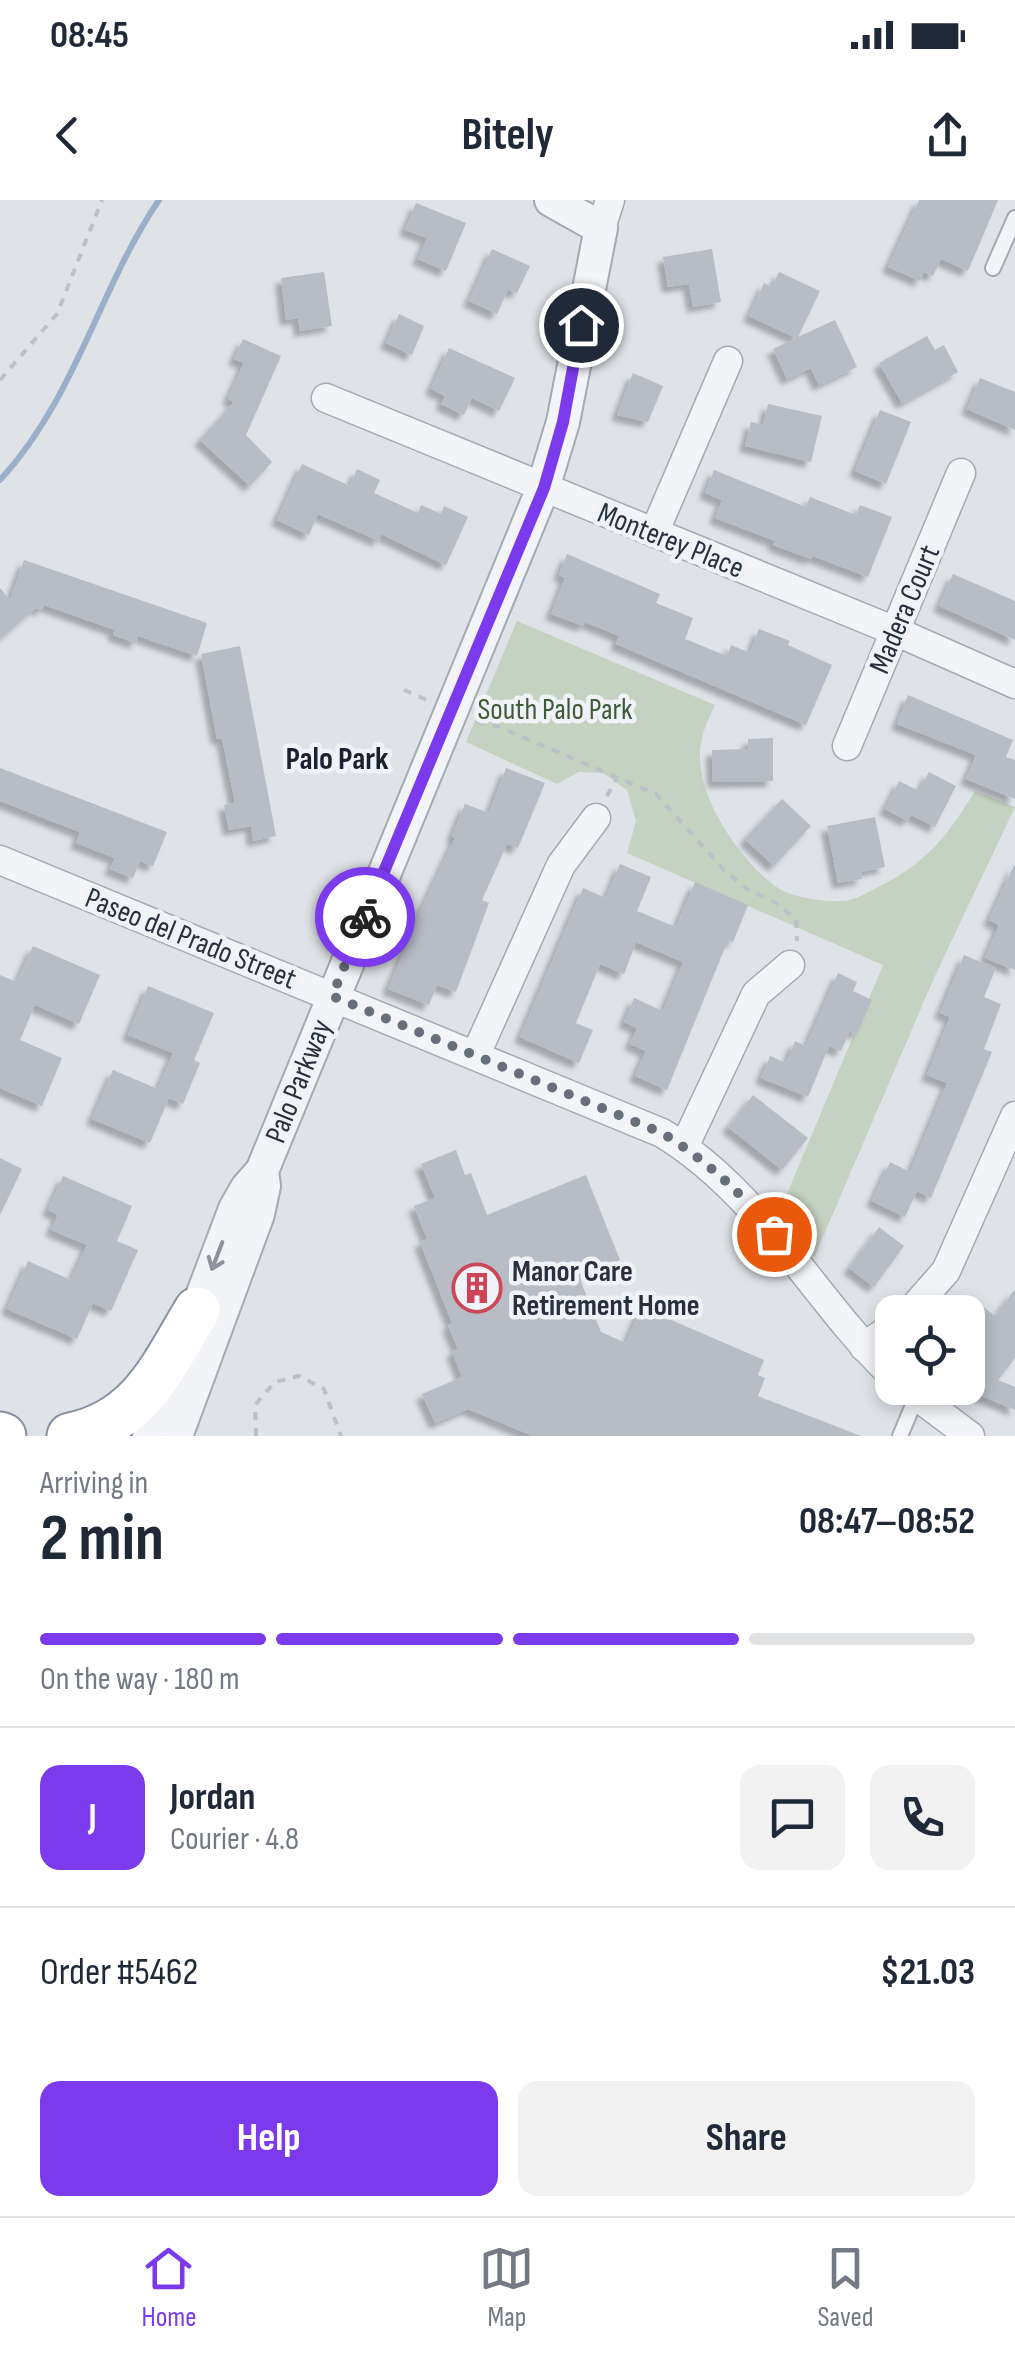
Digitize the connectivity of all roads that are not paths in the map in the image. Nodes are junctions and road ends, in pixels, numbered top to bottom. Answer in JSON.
{"nodes":[{"id":1,"x":550,"y":200,"type":"edge"},
{"id":2,"x":606,"y":214,"type":"edge"},
{"id":3,"x":1015,"y":218,"type":"edge"},
{"id":4,"x":993,"y":268,"type":"dead end"},
{"id":5,"x":728,"y":362,"type":"dead end"},
{"id":6,"x":326,"y":398,"type":"dead end"},
{"id":7,"x":961,"y":473,"type":"dead end"},
{"id":8,"x":544,"y":488,"type":"junction"},
{"id":9,"x":654,"y":533,"type":"junction"},
{"id":10,"x":895,"y":631,"type":"junction"},
{"id":11,"x":1015,"y":684,"type":"edge"},
{"id":12,"x":847,"y":746,"type":"dead end"},
{"id":13,"x":596,"y":818,"type":"dead end"},
{"id":14,"x":0,"y":860,"type":"edge"},
{"id":15,"x":790,"y":965,"type":"road end"},
{"id":16,"x":332,"y":996,"type":"junction"},
{"id":17,"x":476,"y":1054,"type":"junction"},
{"id":18,"x":1015,"y":1116,"type":"edge"},
{"id":19,"x":684,"y":1146,"type":"junction"},
{"id":20,"x":262,"y":1171,"type":"junction"},
{"id":21,"x":925,"y":1295,"type":"edge"},
{"id":22,"x":197,"y":1310,"type":"junction"},
{"id":23,"x":875,"y":1340,"type":"edge"},
{"id":24,"x":864,"y":1347,"type":"junction"},
{"id":25,"x":875,"y":1358,"type":"edge"},
{"id":26,"x":908,"y":1405,"type":"edge"},
{"id":27,"x":927,"y":1405,"type":"edge"},
{"id":28,"x":70,"y":1436,"type":"edge"},
{"id":29,"x":149,"y":1436,"type":"edge"},
{"id":30,"x":176,"y":1436,"type":"edge"},
{"id":31,"x":900,"y":1436,"type":"edge"},
{"id":32,"x":970,"y":1436,"type":"edge"}],
"edges":[{"from":1,"to":2,"type":"street"},
{"from":2,"to":8,"type":"street","name":"Palo Parkway"},
{"from":3,"to":4,"type":"lane"},
{"from":5,"to":9,"type":"street"},
{"from":6,"to":8,"type":"street","name":"Monterey Place"},
{"from":7,"to":10,"type":"street","name":"Madera Court"},
{"from":8,"to":9,"type":"street","name":"Monterey Place"},
{"from":8,"to":16,"type":"street","name":"Palo Parkway"},
{"from":9,"to":10,"type":"street","name":"Monterey Place"},
{"from":10,"to":11,"type":"street","name":"Monterey Place"},
{"from":10,"to":12,"type":"street","name":"Madera Court"},
{"from":13,"to":17,"type":"street"},
{"from":14,"to":16,"type":"street","name":"Paseo del Prado Street"},
{"from":15,"to":19,"type":"street"},
{"from":16,"to":17,"type":"street","name":"Paseo del Prado Street"},
{"from":16,"to":20,"type":"street","name":"Palo Parkway"},
{"from":17,"to":19,"type":"street","name":"Paseo del Prado Street"},
{"from":18,"to":21,"type":"street"},
{"from":19,"to":24,"type":"street","name":"Paseo del Prado Street"},
{"from":20,"to":22,"type":"street","name":"Palo Parkway","one_way":true},
{"from":20,"to":30,"type":"street","name":"Palo Parkway"},
{"from":22,"to":28,"type":"highway"},
{"from":22,"to":29,"type":"street","name":"Palo Parkway"},
{"from":23,"to":24,"type":"street"},
{"from":24,"to":25,"type":"street","name":"Paseo del Prado Street"},
{"from":26,"to":31,"type":"lane"},
{"from":27,"to":32,"type":"street"}]}
